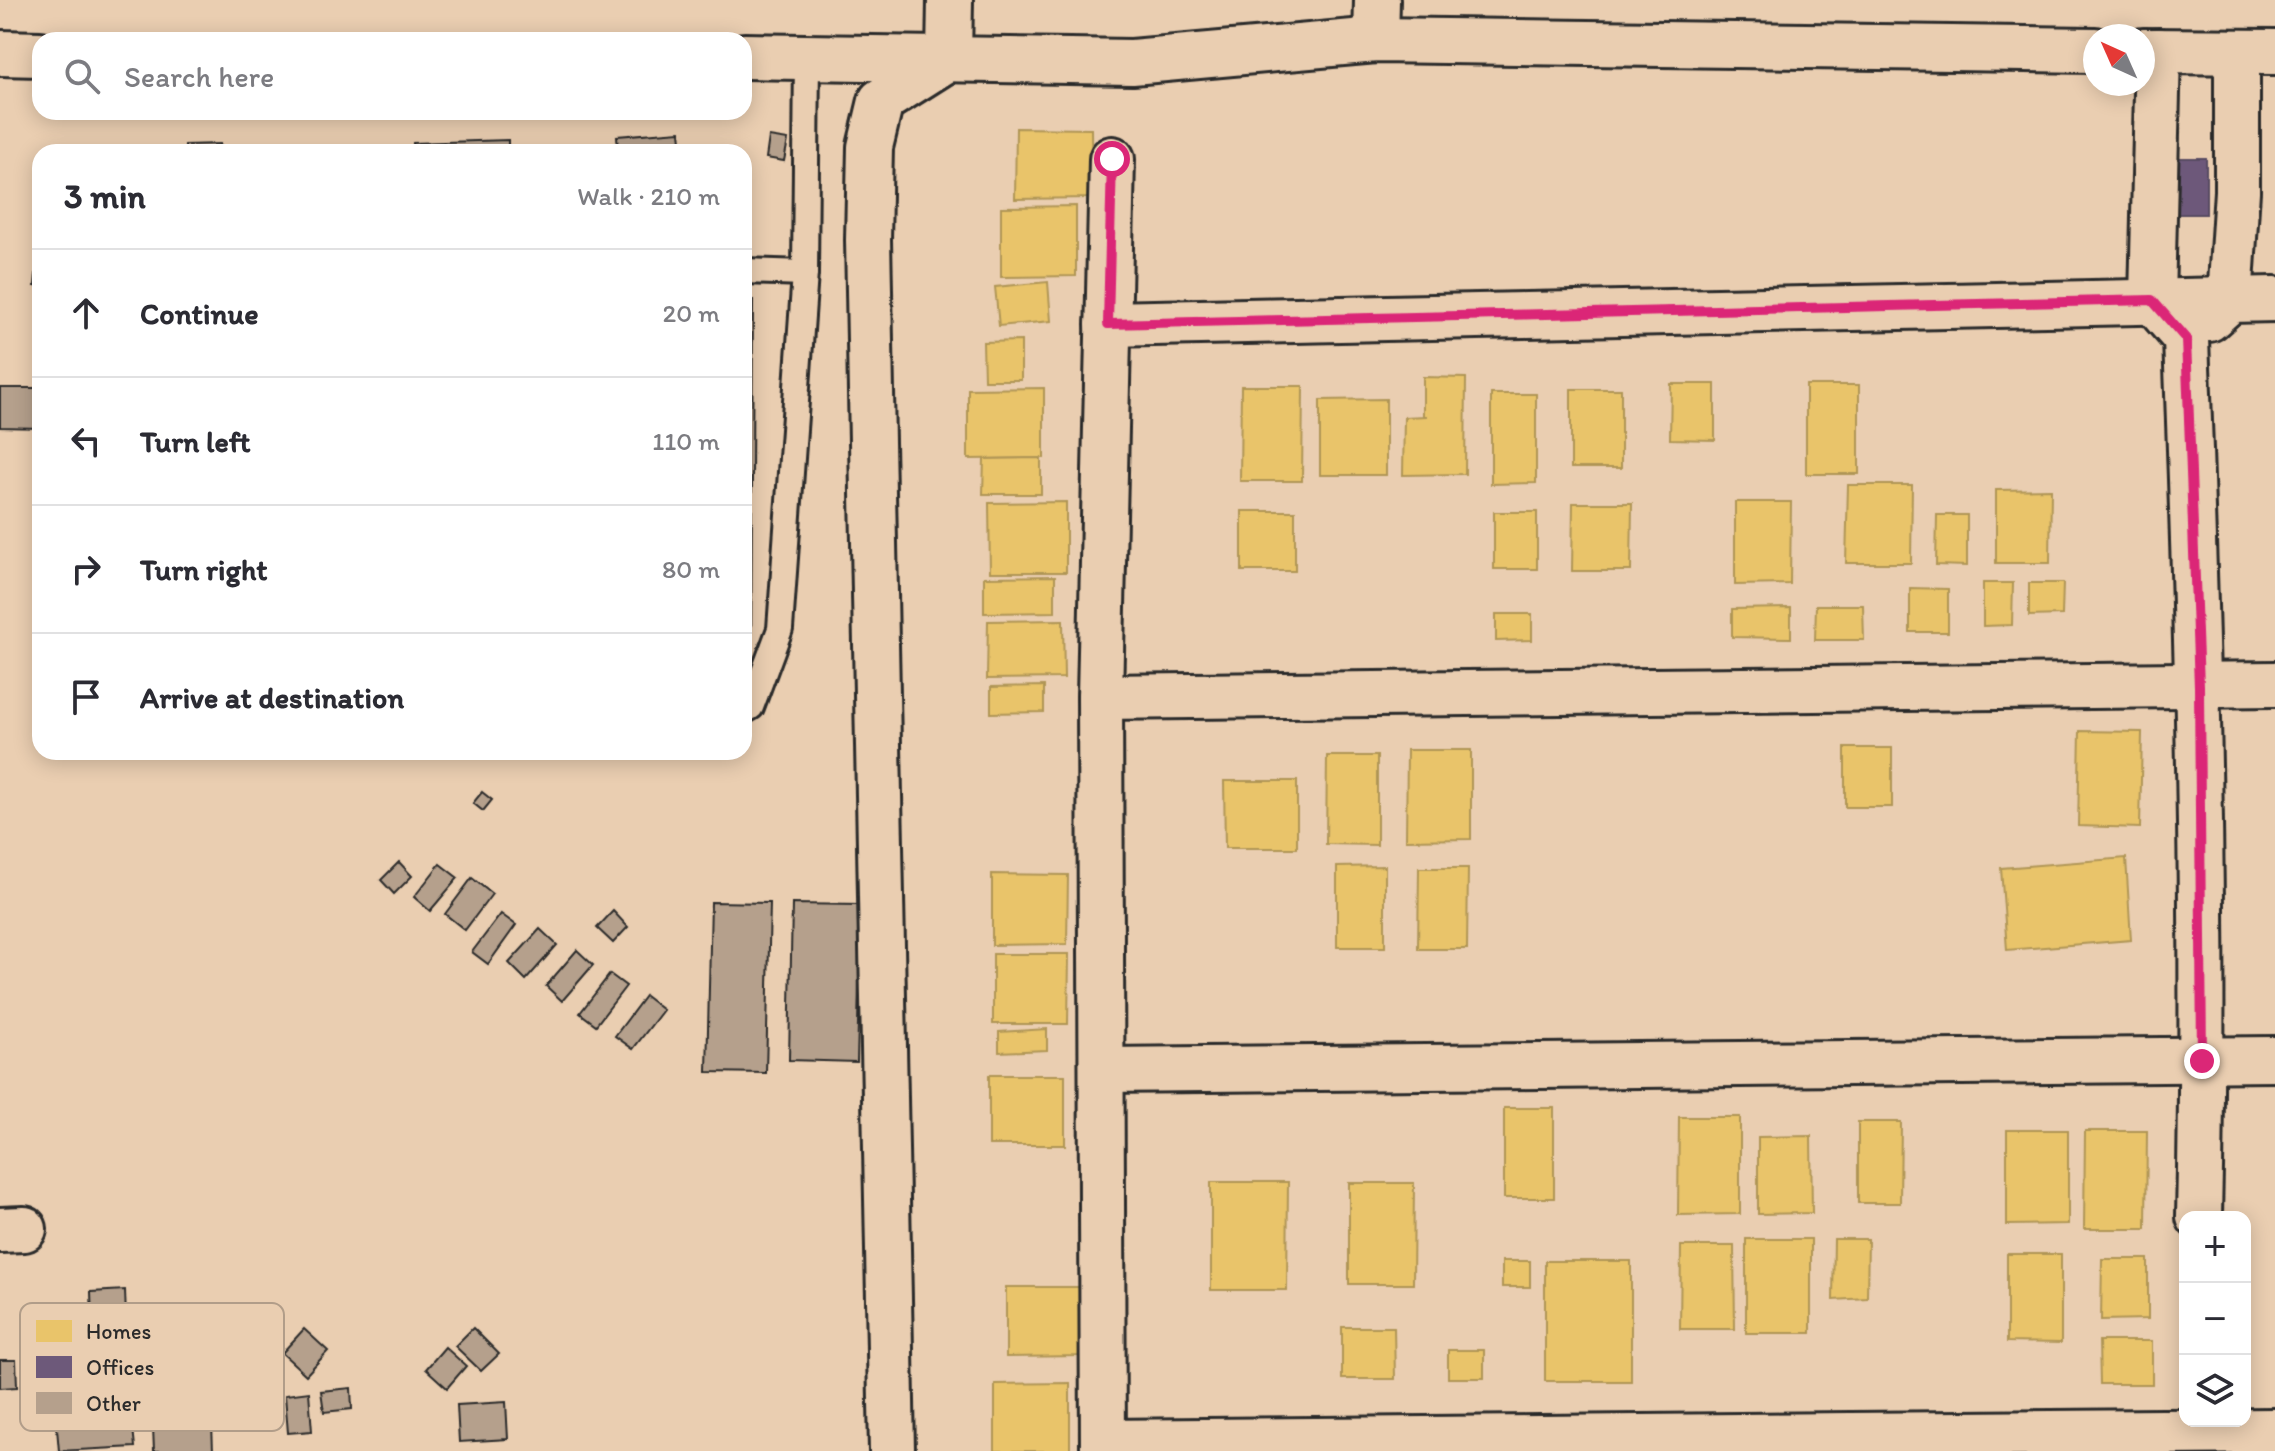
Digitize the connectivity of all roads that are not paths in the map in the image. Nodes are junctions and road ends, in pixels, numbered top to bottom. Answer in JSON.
{"nodes":[{"id":1,"x":950,"y":0,"type":"edge"},
{"id":2,"x":1376,"y":20,"type":"edge"},
{"id":3,"x":2083,"y":49,"type":"edge"},
{"id":4,"x":2155,"y":51,"type":"edge"},
{"id":5,"x":0,"y":53,"type":"edge"},
{"id":6,"x":2256,"y":53,"type":"edge"},
{"id":7,"x":32,"y":54,"type":"edge"},
{"id":8,"x":752,"y":56,"type":"edge"},
{"id":9,"x":807,"y":56,"type":"junction"},
{"id":10,"x":949,"y":58,"type":"junction"},
{"id":11,"x":2151,"y":96,"type":"edge"},
{"id":12,"x":1112,"y":159,"type":"dead end"},
{"id":13,"x":752,"y":271,"type":"edge"},
{"id":14,"x":805,"y":273,"type":"junction"},
{"id":15,"x":2275,"y":299,"type":"edge"},
{"id":16,"x":2152,"y":300,"type":"junction"},
{"id":17,"x":2230,"y":300,"type":"junction"},
{"id":18,"x":1108,"y":324,"type":"junction"},
{"id":19,"x":2186,"y":339,"type":"junction"},
{"id":20,"x":2275,"y":684,"type":"edge"},
{"id":21,"x":2199,"y":686,"type":"junction"},
{"id":22,"x":1100,"y":697,"type":"junction"},
{"id":23,"x":752,"y":704,"type":"edge"},
{"id":24,"x":2275,"y":1059,"type":"edge"},
{"id":25,"x":2202,"y":1061,"type":"junction"},
{"id":26,"x":1103,"y":1070,"type":"junction"},
{"id":27,"x":2199,"y":1211,"type":"edge"},
{"id":28,"x":2275,"y":1431,"type":"edge"},
{"id":29,"x":2194,"y":1435,"type":"edge"},
{"id":30,"x":1103,"y":1446,"type":"edge"},
{"id":31,"x":892,"y":1451,"type":"edge"}],
"edges":[{"from":1,"to":10,"type":"street"},
{"from":2,"to":3,"type":"street"},
{"from":2,"to":10,"type":"street"},
{"from":4,"to":6,"type":"street"},
{"from":5,"to":7,"type":"street"},
{"from":6,"to":17,"type":"street"},
{"from":8,"to":9,"type":"street"},
{"from":9,"to":10,"type":"street"},
{"from":9,"to":14,"type":"lane"},
{"from":10,"to":31,"type":"street"},
{"from":11,"to":16,"type":"street"},
{"from":12,"to":18,"type":"street"},
{"from":13,"to":14,"type":"lane"},
{"from":14,"to":23,"type":"lane"},
{"from":15,"to":17,"type":"street"},
{"from":16,"to":17,"type":"street"},
{"from":16,"to":18,"type":"street"},
{"from":16,"to":19,"type":"street"},
{"from":17,"to":19,"type":"street"},
{"from":18,"to":22,"type":"street"},
{"from":19,"to":21,"type":"street"},
{"from":20,"to":21,"type":"street"},
{"from":21,"to":22,"type":"street"},
{"from":21,"to":25,"type":"street"},
{"from":22,"to":26,"type":"street"},
{"from":24,"to":25,"type":"street"},
{"from":25,"to":26,"type":"street"},
{"from":25,"to":27,"type":"street"},
{"from":26,"to":30,"type":"street"},
{"from":28,"to":29,"type":"street"},
{"from":29,"to":30,"type":"street"}]}
